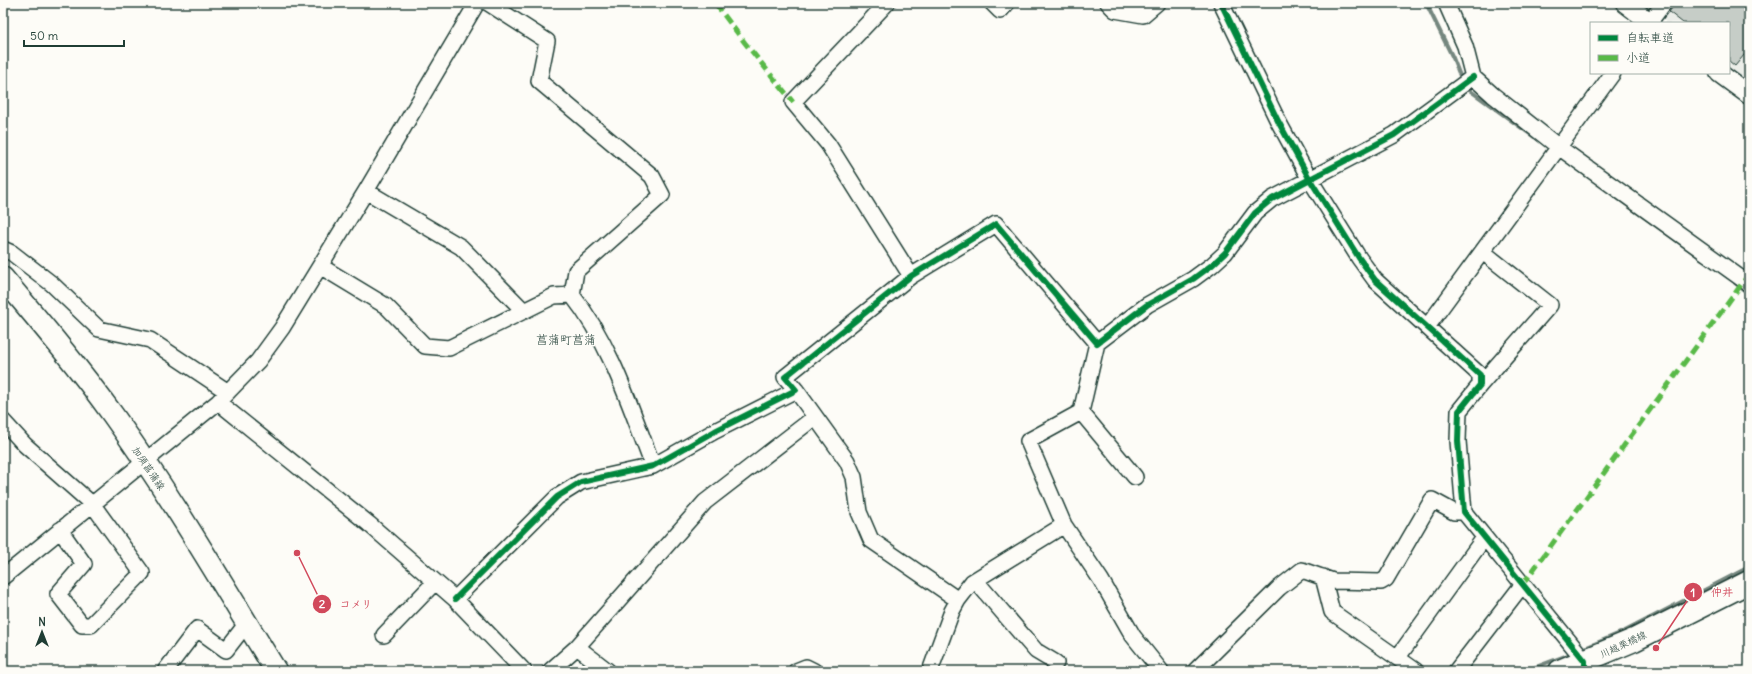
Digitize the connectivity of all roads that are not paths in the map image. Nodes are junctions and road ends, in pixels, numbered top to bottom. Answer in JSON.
{"nodes":[{"id":1,"x":477,"y":3,"type":"edge"},
{"id":2,"x":488,"y":3,"type":"edge"},
{"id":3,"x":887,"y":3,"type":"edge"},
{"id":4,"x":992,"y":3,"type":"edge"},
{"id":5,"x":1007,"y":3,"type":"edge"},
{"id":6,"x":1108,"y":3,"type":"edge"},
{"id":7,"x":1157,"y":3,"type":"edge"},
{"id":8,"x":1221,"y":3,"type":"edge"},
{"id":9,"x":1446,"y":3,"type":"edge"},
{"id":10,"x":1624,"y":3,"type":"edge"},
{"id":11,"x":1664,"y":3,"type":"edge"},
{"id":12,"x":1649,"y":22,"type":"edge"},
{"id":13,"x":1651,"y":22,"type":"edge"},
{"id":14,"x":1612,"y":74,"type":"edge"},
{"id":15,"x":1720,"y":74,"type":"edge"},
{"id":16,"x":1473,"y":77,"type":"junction"},
{"id":17,"x":1749,"y":95,"type":"edge"},
{"id":18,"x":1560,"y":148,"type":"junction"},
{"id":19,"x":1309,"y":178,"type":"junction"},
{"id":20,"x":366,"y":191,"type":"junction"},
{"id":21,"x":3,"y":249,"type":"edge"},
{"id":22,"x":1483,"y":252,"type":"junction"},
{"id":23,"x":320,"y":266,"type":"junction"},
{"id":24,"x":911,"y":276,"type":"junction"},
{"id":25,"x":3,"y":278,"type":"edge"},
{"id":26,"x":1749,"y":284,"type":"edge"},
{"id":27,"x":572,"y":295,"type":"junction"},
{"id":28,"x":524,"y":311,"type":"junction"},
{"id":29,"x":1428,"y":327,"type":"junction"},
{"id":30,"x":1097,"y":343,"type":"junction"},
{"id":31,"x":1480,"y":385,"type":"junction"},
{"id":32,"x":796,"y":390,"type":"junction"},
{"id":33,"x":223,"y":397,"type":"junction"},
{"id":34,"x":1081,"y":412,"type":"junction"},
{"id":35,"x":816,"y":417,"type":"junction"},
{"id":36,"x":3,"y":421,"type":"edge"},
{"id":37,"x":146,"y":462,"type":"junction"},
{"id":38,"x":653,"y":466,"type":"junction"},
{"id":39,"x":1135,"y":477,"type":"dead end"},
{"id":40,"x":93,"y":505,"type":"junction"},
{"id":41,"x":1464,"y":512,"type":"junction"},
{"id":42,"x":1064,"y":525,"type":"junction"},
{"id":43,"x":60,"y":530,"type":"junction"},
{"id":44,"x":1484,"y":538,"type":"junction"},
{"id":45,"x":3,"y":577,"type":"edge"},
{"id":46,"x":1323,"y":577,"type":"junction"},
{"id":47,"x":975,"y":580,"type":"junction"},
{"id":48,"x":435,"y":582,"type":"junction"},
{"id":49,"x":1749,"y":582,"type":"edge"},
{"id":50,"x":1523,"y":584,"type":"junction"},
{"id":51,"x":455,"y":599,"type":"junction"},
{"id":52,"x":958,"y":600,"type":"junction"},
{"id":53,"x":247,"y":623,"type":"junction"},
{"id":54,"x":384,"y":635,"type":"dead end"},
{"id":55,"x":577,"y":647,"type":"junction"},
{"id":56,"x":1398,"y":657,"type":"junction"},
{"id":57,"x":1056,"y":663,"type":"dead end"},
{"id":58,"x":1585,"y":666,"type":"edge"},
{"id":59,"x":165,"y":671,"type":"edge"},
{"id":60,"x":276,"y":671,"type":"edge"},
{"id":61,"x":524,"y":671,"type":"edge"},
{"id":62,"x":550,"y":671,"type":"edge"},
{"id":63,"x":608,"y":671,"type":"edge"},
{"id":64,"x":796,"y":671,"type":"edge"},
{"id":65,"x":814,"y":671,"type":"edge"},
{"id":66,"x":930,"y":671,"type":"edge"},
{"id":67,"x":1161,"y":671,"type":"edge"},
{"id":68,"x":1195,"y":671,"type":"edge"},
{"id":69,"x":1416,"y":671,"type":"edge"},
{"id":70,"x":1456,"y":671,"type":"edge"},
{"id":71,"x":1560,"y":671,"type":"edge"}],
"edges":[{"from":1,"to":20,"type":"street"},
{"from":2,"to":27,"type":"street"},
{"from":3,"to":24,"type":"street"},
{"from":4,"to":5,"type":"street"},
{"from":6,"to":7,"type":"street"},
{"from":8,"to":19,"type":"street"},
{"from":9,"to":16,"type":"street"},
{"from":10,"to":12,"type":"street"},
{"from":11,"to":13,"type":"street"},
{"from":14,"to":18,"type":"street"},
{"from":15,"to":17,"type":"street"},
{"from":16,"to":18,"type":"street"},
{"from":16,"to":19,"type":"street"},
{"from":18,"to":22,"type":"street"},
{"from":18,"to":26,"type":"street"},
{"from":19,"to":29,"type":"street"},
{"from":19,"to":30,"type":"street"},
{"from":20,"to":23,"type":"street"},
{"from":20,"to":28,"type":"street"},
{"from":21,"to":33,"type":"street"},
{"from":22,"to":29,"type":"street"},
{"from":22,"to":31,"type":"street"},
{"from":23,"to":28,"type":"street"},
{"from":23,"to":33,"type":"street"},
{"from":24,"to":30,"type":"street"},
{"from":24,"to":32,"type":"street"},
{"from":25,"to":37,"type":"main road","name":"加須菖蒲線"},
{"from":27,"to":28,"type":"street"},
{"from":27,"to":38,"type":"street"},
{"from":29,"to":31,"type":"street"},
{"from":30,"to":34,"type":"street"},
{"from":31,"to":41,"type":"street"},
{"from":32,"to":35,"type":"street"},
{"from":32,"to":38,"type":"street"},
{"from":33,"to":37,"type":"street"},
{"from":33,"to":48,"type":"street"},
{"from":34,"to":39,"type":"street"},
{"from":34,"to":42,"type":"street"},
{"from":35,"to":52,"type":"street"},
{"from":35,"to":55,"type":"street"},
{"from":36,"to":40,"type":"street"},
{"from":37,"to":40,"type":"street"},
{"from":37,"to":53,"type":"main road","name":"加須菖蒲線"},
{"from":38,"to":51,"type":"street"},
{"from":40,"to":43,"type":"street"},
{"from":40,"to":43,"type":"street"},
{"from":41,"to":44,"type":"street"},
{"from":41,"to":46,"type":"street"},
{"from":42,"to":47,"type":"street"},
{"from":42,"to":67,"type":"street"},
{"from":43,"to":45,"type":"street"},
{"from":44,"to":50,"type":"street"},
{"from":44,"to":56,"type":"street"},
{"from":46,"to":56,"type":"street"},
{"from":46,"to":68,"type":"street"},
{"from":47,"to":52,"type":"street"},
{"from":47,"to":57,"type":"street"},
{"from":48,"to":51,"type":"street"},
{"from":48,"to":54,"type":"street"},
{"from":49,"to":58,"type":"main road","name":"川越栗橋線"},
{"from":50,"to":58,"type":"street"},
{"from":50,"to":70,"type":"street"},
{"from":51,"to":61,"type":"street"},
{"from":52,"to":66,"type":"street"},
{"from":53,"to":59,"type":"street"},
{"from":53,"to":60,"type":"main road","name":"加須菖蒲線"},
{"from":55,"to":62,"type":"street"},
{"from":55,"to":63,"type":"street"},
{"from":56,"to":69,"type":"street"},
{"from":58,"to":71,"type":"main road","name":"川越栗橋線"},
{"from":64,"to":65,"type":"street"}]}
